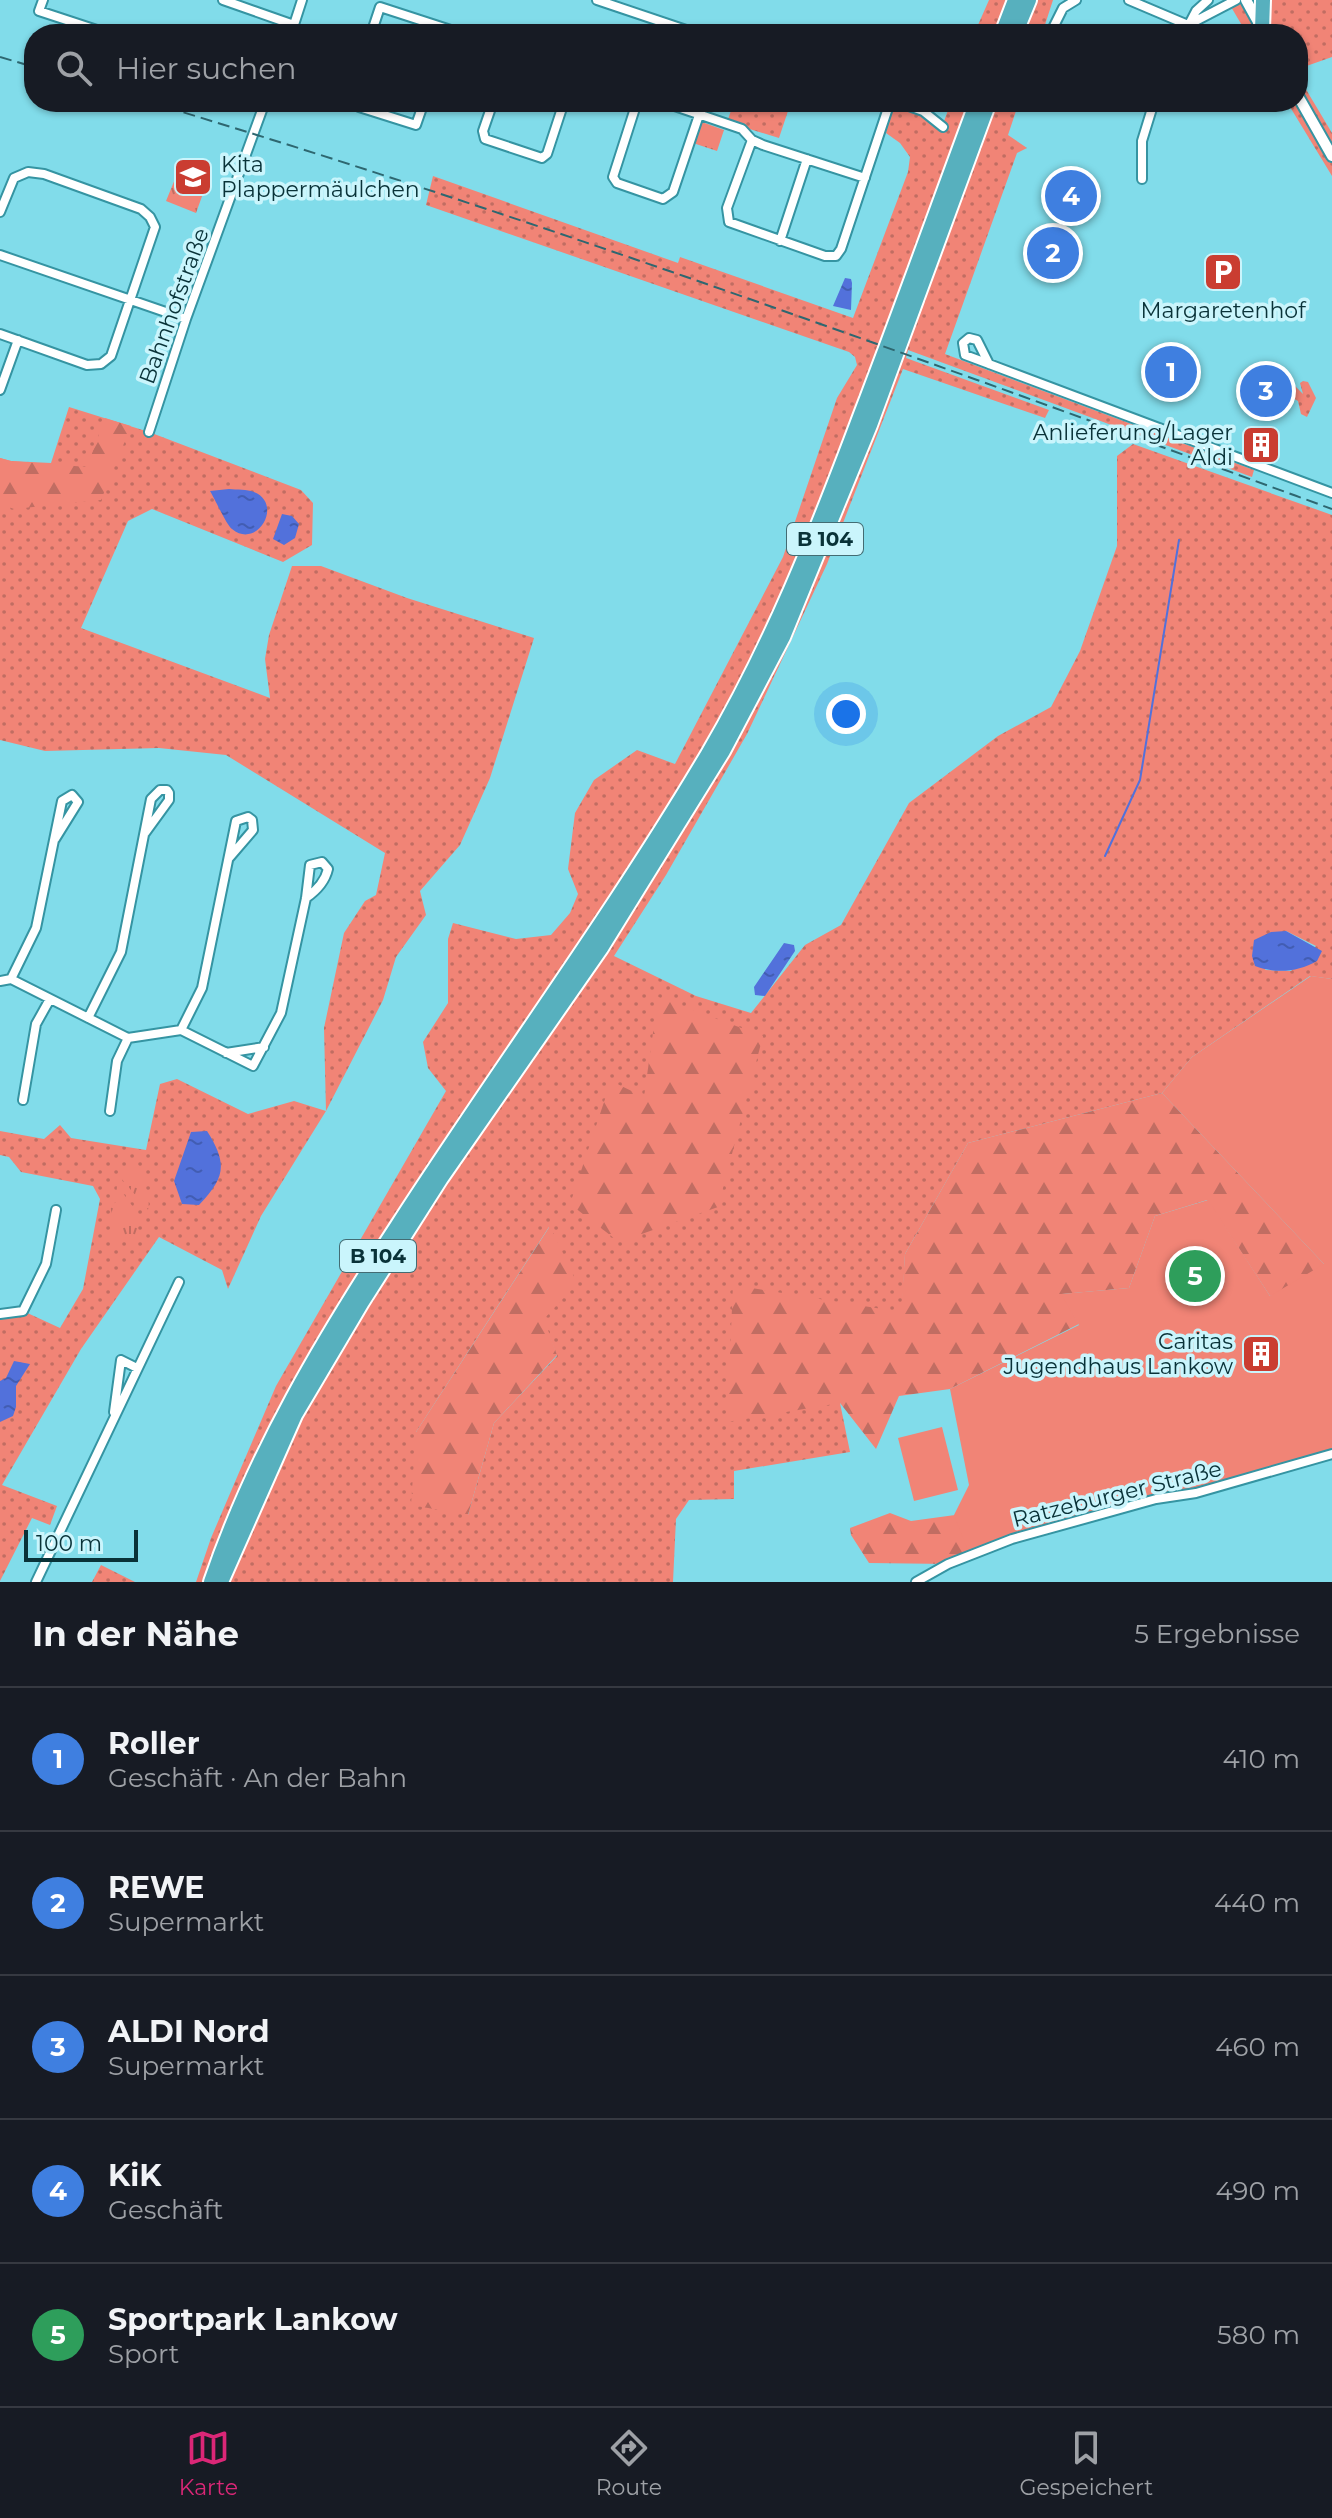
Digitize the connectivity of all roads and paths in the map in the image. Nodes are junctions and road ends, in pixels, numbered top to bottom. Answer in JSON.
{"nodes":[{"id":1,"x":43,"y":0,"type":"edge"},
{"id":2,"x":223,"y":0,"type":"edge"},
{"id":3,"x":302,"y":0,"type":"edge"},
{"id":4,"x":597,"y":0,"type":"edge"},
{"id":5,"x":1015,"y":0,"type":"edge"},
{"id":6,"x":1029,"y":0,"type":"edge"},
{"id":7,"x":1076,"y":0,"type":"edge"},
{"id":8,"x":1129,"y":0,"type":"edge"},
{"id":9,"x":1208,"y":0,"type":"edge"},
{"id":10,"x":1236,"y":0,"type":"edge"},
{"id":11,"x":1246,"y":0,"type":"edge"},
{"id":12,"x":1263,"y":0,"type":"edge"},
{"id":13,"x":79,"y":24,"type":"edge"},
{"id":14,"x":278,"y":24,"type":"edge"},
{"id":15,"x":294,"y":24,"type":"edge"},
{"id":16,"x":374,"y":24,"type":"edge"},
{"id":17,"x":427,"y":24,"type":"edge"},
{"id":18,"x":668,"y":24,"type":"edge"},
{"id":19,"x":1006,"y":24,"type":"edge"},
{"id":20,"x":1019,"y":24,"type":"edge"},
{"id":21,"x":1055,"y":24,"type":"edge"},
{"id":22,"x":1175,"y":24,"type":"edge"},
{"id":23,"x":1189,"y":24,"type":"edge"},
{"id":24,"x":1196,"y":24,"type":"edge"},
{"id":25,"x":1259,"y":24,"type":"edge"},
{"id":26,"x":1263,"y":24,"type":"edge"},
{"id":27,"x":262,"y":112,"type":"edge"},
{"id":28,"x":375,"y":112,"type":"edge"},
{"id":29,"x":421,"y":112,"type":"edge"},
{"id":30,"x":490,"y":112,"type":"edge"},
{"id":31,"x":561,"y":112,"type":"edge"},
{"id":32,"x":634,"y":112,"type":"edge"},
{"id":33,"x":691,"y":112,"type":"edge"},
{"id":34,"x":887,"y":112,"type":"edge"},
{"id":35,"x":924,"y":112,"type":"edge"},
{"id":36,"x":973,"y":112,"type":"edge"},
{"id":37,"x":985,"y":112,"type":"edge"},
{"id":38,"x":1151,"y":112,"type":"edge"},
{"id":39,"x":1307,"y":112,"type":"edge"},
{"id":40,"x":699,"y":115,"type":"junction"},
{"id":41,"x":943,"y":127,"type":"dead end"},
{"id":42,"x":752,"y":140,"type":"junction"},
{"id":43,"x":1332,"y":156,"type":"edge"},
{"id":44,"x":807,"y":159,"type":"junction"},
{"id":45,"x":865,"y":178,"type":"junction"},
{"id":46,"x":1142,"y":179,"type":"dead end"},
{"id":47,"x":4,"y":187,"type":"edge"},
{"id":48,"x":0,"y":212,"type":"edge"},
{"id":49,"x":780,"y":241,"type":"junction"},
{"id":50,"x":0,"y":255,"type":"edge"},
{"id":51,"x":131,"y":300,"type":"junction"},
{"id":52,"x":186,"y":319,"type":"junction"},
{"id":53,"x":0,"y":334,"type":"edge"},
{"id":54,"x":18,"y":340,"type":"junction"},
{"id":55,"x":989,"y":364,"type":"dead end"},
{"id":56,"x":0,"y":390,"type":"edge"},
{"id":57,"x":149,"y":432,"type":"dead end"},
{"id":58,"x":1332,"y":493,"type":"edge"},
{"id":59,"x":145,"y":833,"type":"junction"},
{"id":60,"x":55,"y":839,"type":"junction"},
{"id":61,"x":229,"y":858,"type":"junction"},
{"id":62,"x":306,"y":898,"type":"dead end"},
{"id":63,"x":592,"y":950,"type":"junction"},
{"id":64,"x":11,"y":979,"type":"junction"},
{"id":65,"x":0,"y":981,"type":"edge"},
{"id":66,"x":50,"y":999,"type":"junction"},
{"id":67,"x":88,"y":1018,"type":"junction"},
{"id":68,"x":181,"y":1030,"type":"junction"},
{"id":69,"x":128,"y":1038,"type":"junction"},
{"id":70,"x":264,"y":1047,"type":"junction"},
{"id":71,"x":225,"y":1053,"type":"junction"},
{"id":72,"x":23,"y":1100,"type":"dead end"},
{"id":73,"x":110,"y":1111,"type":"dead end"},
{"id":74,"x":56,"y":1210,"type":"dead end"},
{"id":75,"x":179,"y":1282,"type":"dead end"},
{"id":76,"x":0,"y":1314,"type":"edge"},
{"id":77,"x":137,"y":1368,"type":"junction"},
{"id":78,"x":113,"y":1419,"type":"junction"},
{"id":79,"x":1332,"y":1454,"type":"edge"},
{"id":80,"x":219,"y":1581,"type":"edge"},
{"id":81,"x":36,"y":1582,"type":"edge"},
{"id":82,"x":916,"y":1582,"type":"edge"}],
"edges":[{"from":1,"to":13,"type":"street"},
{"from":2,"to":14,"type":"street"},
{"from":3,"to":15,"type":"street"},
{"from":4,"to":18,"type":"street"},
{"from":5,"to":19,"type":"highway"},
{"from":6,"to":20,"type":"highway"},
{"from":7,"to":21,"type":"street"},
{"from":8,"to":22,"type":"street"},
{"from":9,"to":23,"type":"street"},
{"from":10,"to":24,"type":"street"},
{"from":11,"to":25,"type":"street"},
{"from":12,"to":26,"type":"highway"},
{"from":16,"to":17,"type":"street"},
{"from":27,"to":52,"type":"street","name":"Bahnhofstraße"},
{"from":28,"to":29,"type":"street"},
{"from":30,"to":31,"type":"street"},
{"from":32,"to":40,"type":"street"},
{"from":33,"to":40,"type":"street"},
{"from":34,"to":45,"type":"street"},
{"from":35,"to":41,"type":"street"},
{"from":36,"to":63,"type":"highway","number":"B 104"},
{"from":37,"to":63,"type":"highway","number":"B 104"},
{"from":38,"to":46,"type":"street"},
{"from":39,"to":43,"type":"street"},
{"from":40,"to":42,"type":"street"},
{"from":42,"to":44,"type":"street"},
{"from":42,"to":49,"type":"street"},
{"from":44,"to":45,"type":"street"},
{"from":44,"to":49,"type":"street"},
{"from":45,"to":49,"type":"street"},
{"from":47,"to":48,"type":"street"},
{"from":47,"to":51,"type":"street"},
{"from":50,"to":51,"type":"street"},
{"from":51,"to":52,"type":"street"},
{"from":51,"to":54,"type":"street"},
{"from":52,"to":57,"type":"street","name":"Bahnhofstraße"},
{"from":53,"to":54,"type":"street"},
{"from":54,"to":56,"type":"street"},
{"from":55,"to":58,"type":"street"},
{"from":59,"to":59,"type":"street"},
{"from":59,"to":67,"type":"street"},
{"from":60,"to":60,"type":"street"},
{"from":60,"to":64,"type":"street"},
{"from":61,"to":61,"type":"street"},
{"from":61,"to":68,"type":"street"},
{"from":62,"to":70,"type":"street"},
{"from":63,"to":80,"type":"highway","number":"B 104"},
{"from":64,"to":65,"type":"street"},
{"from":64,"to":66,"type":"street"},
{"from":66,"to":67,"type":"street"},
{"from":66,"to":72,"type":"street"},
{"from":67,"to":69,"type":"street"},
{"from":68,"to":69,"type":"street"},
{"from":68,"to":71,"type":"street"},
{"from":69,"to":73,"type":"street"},
{"from":70,"to":71,"type":"street"},
{"from":70,"to":71,"type":"street"},
{"from":74,"to":76,"type":"street"},
{"from":75,"to":77,"type":"street"},
{"from":77,"to":78,"type":"street"},
{"from":77,"to":78,"type":"street"},
{"from":78,"to":81,"type":"street"},
{"from":79,"to":82,"type":"street","name":"Ratzeburger Straße"}]}
